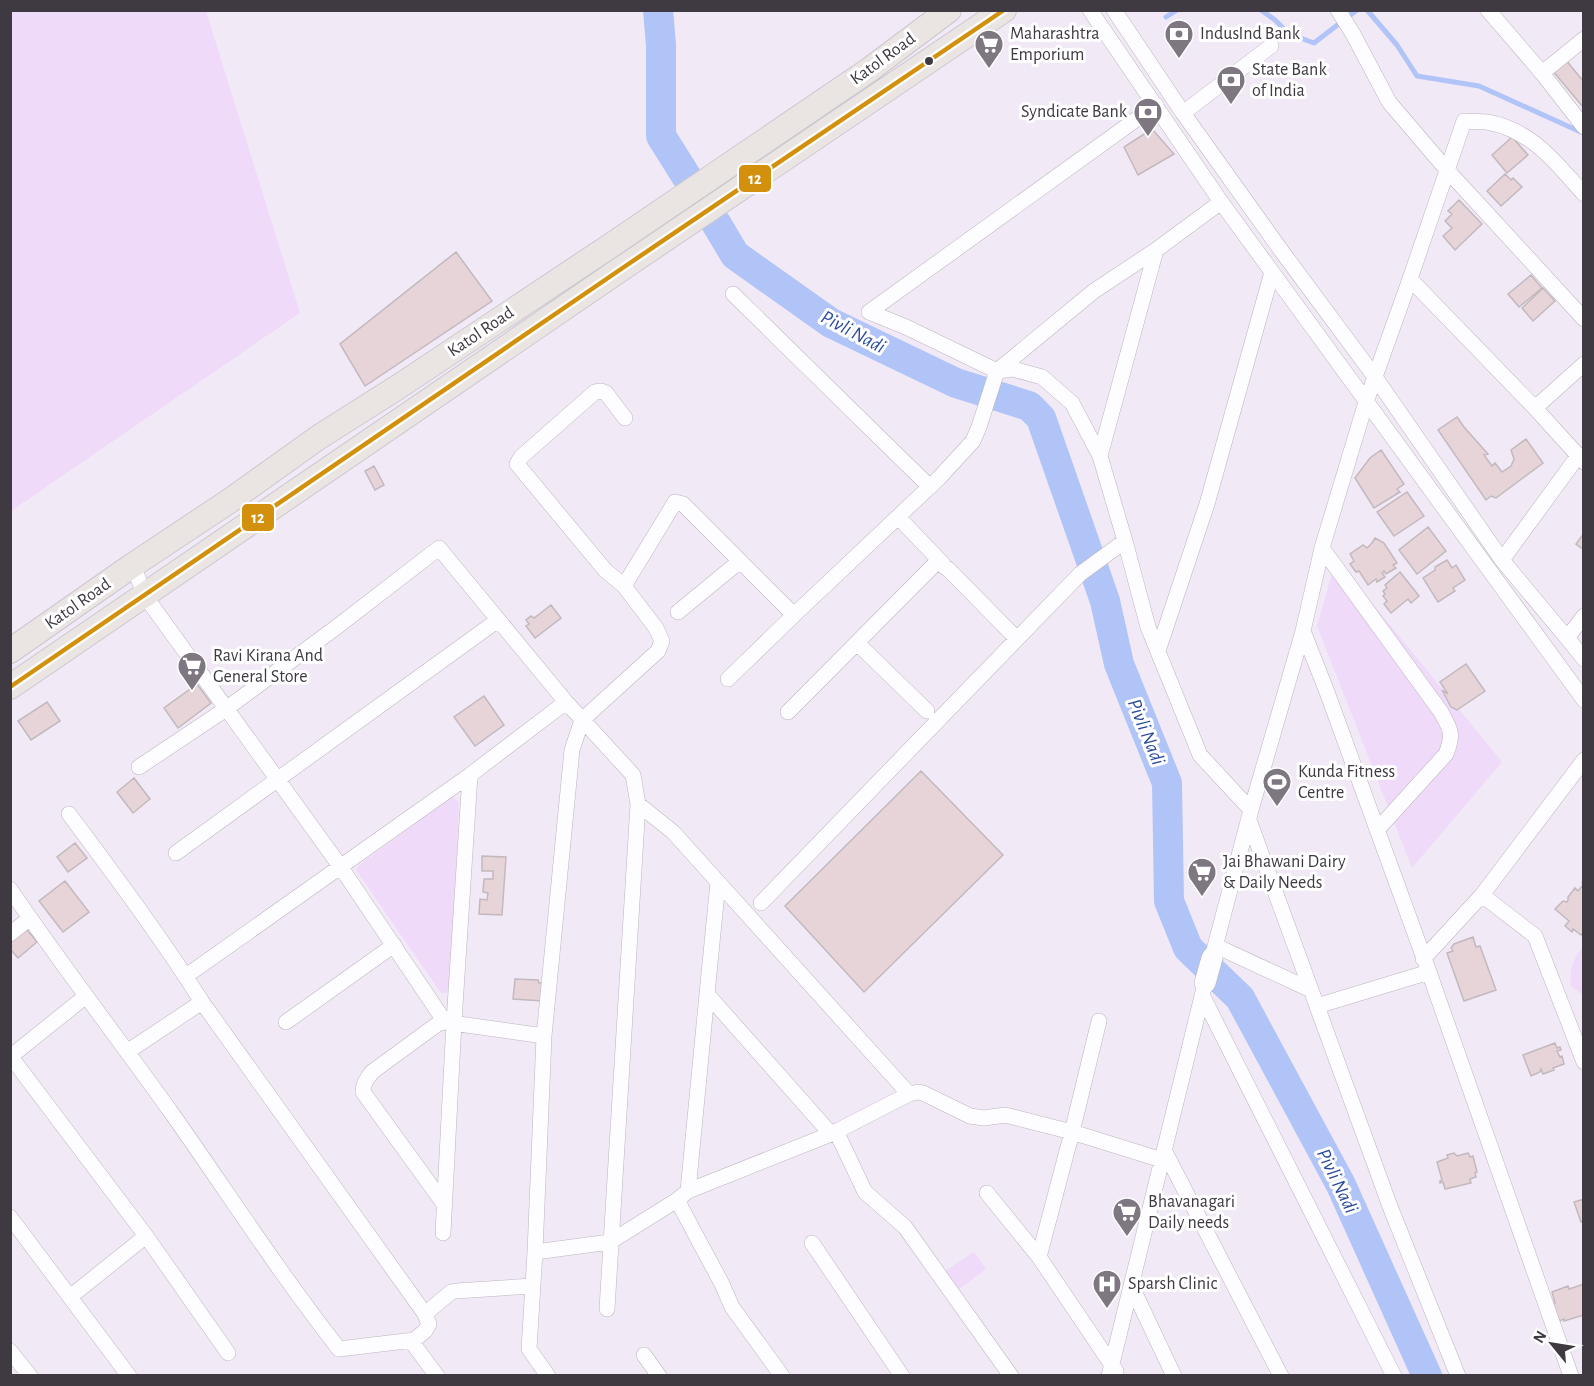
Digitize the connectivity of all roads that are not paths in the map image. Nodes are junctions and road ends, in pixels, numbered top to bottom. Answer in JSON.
{"nodes":[{"id":1,"x":949,"y":10,"type":"edge"},
{"id":2,"x":1004,"y":10,"type":"edge"},
{"id":3,"x":1090,"y":10,"type":"edge"},
{"id":4,"x":1114,"y":10,"type":"edge"},
{"id":5,"x":1488,"y":10,"type":"edge"},
{"id":6,"x":1342,"y":18,"type":"edge"},
{"id":7,"x":1584,"y":39,"type":"edge"},
{"id":8,"x":1271,"y":46,"type":"dead end"},
{"id":9,"x":1542,"y":74,"type":"junction"},
{"id":10,"x":1156,"y":105,"type":"junction"},
{"id":11,"x":1183,"y":113,"type":"junction"},
{"id":12,"x":1584,"y":127,"type":"edge"},
{"id":13,"x":1447,"y":170,"type":"junction"},
{"id":14,"x":1584,"y":194,"type":"edge"},
{"id":15,"x":1221,"y":202,"type":"junction"},
{"id":16,"x":610,"y":246,"type":"junction"},
{"id":17,"x":1155,"y":250,"type":"junction"},
{"id":18,"x":624,"y":267,"type":"junction"},
{"id":19,"x":1272,"y":272,"type":"junction"},
{"id":20,"x":1410,"y":279,"type":"junction"},
{"id":21,"x":733,"y":294,"type":"dead end"},
{"id":22,"x":1584,"y":319,"type":"edge"},
{"id":23,"x":1584,"y":364,"type":"edge"},
{"id":24,"x":1375,"y":377,"type":"junction"},
{"id":25,"x":995,"y":378,"type":"junction"},
{"id":26,"x":1366,"y":402,"type":"junction"},
{"id":27,"x":1535,"y":408,"type":"junction"},
{"id":28,"x":625,"y":418,"type":"dead end"},
{"id":29,"x":1100,"y":456,"type":"junction"},
{"id":30,"x":1581,"y":459,"type":"edge"},
{"id":31,"x":930,"y":487,"type":"junction"},
{"id":32,"x":898,"y":517,"type":"junction"},
{"id":33,"x":1125,"y":542,"type":"junction"},
{"id":34,"x":1322,"y":548,"type":"junction"},
{"id":35,"x":1502,"y":560,"type":"junction"},
{"id":36,"x":740,"y":561,"type":"junction"},
{"id":37,"x":943,"y":564,"type":"junction"},
{"id":38,"x":133,"y":565,"type":"junction"},
{"id":39,"x":624,"y":586,"type":"junction"},
{"id":40,"x":145,"y":596,"type":"junction"},
{"id":41,"x":678,"y":612,"type":"dead end"},
{"id":42,"x":794,"y":615,"type":"junction"},
{"id":43,"x":1584,"y":616,"type":"edge"},
{"id":44,"x":498,"y":620,"type":"junction"},
{"id":45,"x":1303,"y":631,"type":"junction"},
{"id":46,"x":1568,"y":638,"type":"junction"},
{"id":47,"x":1017,"y":639,"type":"junction"},
{"id":48,"x":856,"y":643,"type":"junction"},
{"id":49,"x":10,"y":651,"type":"edge"},
{"id":50,"x":1158,"y":651,"type":"junction"},
{"id":51,"x":1584,"y":659,"type":"edge"},
{"id":52,"x":728,"y":679,"type":"dead end"},
{"id":53,"x":10,"y":687,"type":"edge"},
{"id":54,"x":1584,"y":700,"type":"edge"},
{"id":55,"x":566,"y":702,"type":"junction"},
{"id":56,"x":226,"y":708,"type":"junction"},
{"id":57,"x":927,"y":711,"type":"dead end"},
{"id":58,"x":788,"y":712,"type":"dead end"},
{"id":59,"x":582,"y":720,"type":"junction"},
{"id":60,"x":1584,"y":760,"type":"edge"},
{"id":61,"x":139,"y":767,"type":"dead end"},
{"id":62,"x":470,"y":775,"type":"junction"},
{"id":63,"x":279,"y":780,"type":"junction"},
{"id":64,"x":638,"y":804,"type":"junction"},
{"id":65,"x":69,"y":814,"type":"dead end"},
{"id":66,"x":1250,"y":815,"type":"junction"},
{"id":67,"x":1377,"y":830,"type":"junction"},
{"id":68,"x":176,"y":853,"type":"dead end"},
{"id":69,"x":340,"y":866,"type":"junction"},
{"id":70,"x":718,"y":882,"type":"junction"},
{"id":71,"x":10,"y":889,"type":"edge"},
{"id":72,"x":1482,"y":895,"type":"junction"},
{"id":73,"x":761,"y":903,"type":"dead end"},
{"id":74,"x":30,"y":918,"type":"junction"},
{"id":75,"x":10,"y":934,"type":"edge"},
{"id":76,"x":394,"y":945,"type":"junction"},
{"id":77,"x":1214,"y":952,"type":"junction"},
{"id":78,"x":1426,"y":965,"type":"junction"},
{"id":79,"x":186,"y":976,"type":"junction"},
{"id":80,"x":1203,"y":989,"type":"junction"},
{"id":81,"x":1311,"y":990,"type":"junction"},
{"id":82,"x":707,"y":994,"type":"junction"},
{"id":83,"x":86,"y":996,"type":"junction"},
{"id":84,"x":202,"y":1002,"type":"junction"},
{"id":85,"x":1317,"y":1006,"type":"junction"},
{"id":86,"x":1099,"y":1021,"type":"dead end"},
{"id":87,"x":286,"y":1022,"type":"dead end"},
{"id":88,"x":450,"y":1022,"type":"junction"},
{"id":89,"x":544,"y":1036,"type":"junction"},
{"id":90,"x":127,"y":1052,"type":"junction"},
{"id":91,"x":11,"y":1057,"type":"edge"},
{"id":92,"x":1584,"y":1062,"type":"edge"},
{"id":93,"x":909,"y":1094,"type":"junction"},
{"id":94,"x":833,"y":1132,"type":"junction"},
{"id":95,"x":1072,"y":1132,"type":"junction"},
{"id":96,"x":1163,"y":1155,"type":"junction"},
{"id":97,"x":987,"y":1192,"type":"dead end"},
{"id":98,"x":682,"y":1196,"type":"junction"},
{"id":99,"x":444,"y":1204,"type":"junction"},
{"id":100,"x":10,"y":1216,"type":"edge"},
{"id":101,"x":443,"y":1233,"type":"dead end"},
{"id":102,"x":146,"y":1236,"type":"junction"},
{"id":103,"x":610,"y":1242,"type":"junction"},
{"id":104,"x":812,"y":1243,"type":"dead end"},
{"id":105,"x":535,"y":1252,"type":"junction"},
{"id":106,"x":1039,"y":1257,"type":"junction"},
{"id":107,"x":1131,"y":1285,"type":"junction"},
{"id":108,"x":532,"y":1286,"type":"junction"},
{"id":109,"x":70,"y":1297,"type":"junction"},
{"id":110,"x":606,"y":1309,"type":"dead end"},
{"id":111,"x":425,"y":1314,"type":"junction"},
{"id":112,"x":414,"y":1340,"type":"junction"},
{"id":113,"x":10,"y":1351,"type":"edge"},
{"id":114,"x":228,"y":1353,"type":"dead end"},
{"id":115,"x":644,"y":1355,"type":"dead end"},
{"id":116,"x":1113,"y":1372,"type":"edge"},
{"id":117,"x":547,"y":1374,"type":"edge"},
{"id":118,"x":30,"y":1376,"type":"edge"},
{"id":119,"x":129,"y":1376,"type":"edge"},
{"id":120,"x":437,"y":1376,"type":"edge"},
{"id":121,"x":659,"y":1376,"type":"edge"},
{"id":122,"x":782,"y":1376,"type":"edge"},
{"id":123,"x":902,"y":1376,"type":"edge"},
{"id":124,"x":1011,"y":1376,"type":"edge"},
{"id":125,"x":1174,"y":1376,"type":"edge"},
{"id":126,"x":1281,"y":1376,"type":"edge"},
{"id":127,"x":1394,"y":1376,"type":"edge"},
{"id":128,"x":1458,"y":1376,"type":"edge"},
{"id":129,"x":1571,"y":1376,"type":"edge"}],
"edges":[{"from":1,"to":16,"type":"main road","name":"Katol Road"},
{"from":2,"to":18,"type":"main road","name":"Katol Road"},
{"from":3,"to":10,"type":"street"},
{"from":4,"to":11,"type":"street"},
{"from":5,"to":9,"type":"street"},
{"from":6,"to":13,"type":"street"},
{"from":7,"to":9,"type":"street"},
{"from":8,"to":11,"type":"street"},
{"from":9,"to":12,"type":"street"},
{"from":10,"to":15,"type":"street"},
{"from":10,"to":25,"type":"street"},
{"from":11,"to":24,"type":"street"},
{"from":13,"to":14,"type":"street"},
{"from":13,"to":20,"type":"street"},
{"from":13,"to":22,"type":"street"},
{"from":15,"to":17,"type":"street"},
{"from":15,"to":19,"type":"street"},
{"from":16,"to":18,"type":"main road"},
{"from":16,"to":38,"type":"main road","name":"Katol Road"},
{"from":17,"to":25,"type":"street"},
{"from":17,"to":29,"type":"street"},
{"from":18,"to":40,"type":"main road","name":"Katol Road"},
{"from":19,"to":26,"type":"street"},
{"from":19,"to":50,"type":"street"},
{"from":20,"to":24,"type":"street"},
{"from":20,"to":27,"type":"street"},
{"from":21,"to":31,"type":"street"},
{"from":23,"to":27,"type":"street"},
{"from":24,"to":26,"type":"street"},
{"from":24,"to":35,"type":"street"},
{"from":25,"to":29,"type":"street"},
{"from":25,"to":31,"type":"street"},
{"from":26,"to":34,"type":"street"},
{"from":26,"to":54,"type":"street"},
{"from":27,"to":30,"type":"street"},
{"from":28,"to":39,"type":"street"},
{"from":29,"to":33,"type":"street"},
{"from":30,"to":35,"type":"street"},
{"from":31,"to":32,"type":"street"},
{"from":32,"to":37,"type":"street"},
{"from":32,"to":42,"type":"street"},
{"from":33,"to":47,"type":"street"},
{"from":33,"to":50,"type":"street"},
{"from":34,"to":45,"type":"street"},
{"from":34,"to":67,"type":"street"},
{"from":35,"to":46,"type":"street"},
{"from":36,"to":39,"type":"street"},
{"from":36,"to":41,"type":"street"},
{"from":36,"to":42,"type":"street"},
{"from":37,"to":47,"type":"street"},
{"from":37,"to":48,"type":"street"},
{"from":38,"to":40,"type":"street"},
{"from":38,"to":49,"type":"main road","name":"Katol Road"},
{"from":39,"to":59,"type":"street"},
{"from":40,"to":53,"type":"main road","name":"Katol Road"},
{"from":40,"to":56,"type":"street"},
{"from":42,"to":52,"type":"street"},
{"from":43,"to":46,"type":"street"},
{"from":44,"to":55,"type":"street"},
{"from":44,"to":56,"type":"street"},
{"from":44,"to":63,"type":"street"},
{"from":45,"to":66,"type":"street"},
{"from":45,"to":67,"type":"street"},
{"from":46,"to":51,"type":"street"},
{"from":47,"to":73,"type":"street"},
{"from":48,"to":57,"type":"street"},
{"from":48,"to":58,"type":"street"},
{"from":50,"to":66,"type":"street"},
{"from":55,"to":59,"type":"street"},
{"from":55,"to":62,"type":"street"},
{"from":56,"to":61,"type":"street"},
{"from":56,"to":63,"type":"street"},
{"from":59,"to":64,"type":"street"},
{"from":59,"to":89,"type":"street"},
{"from":60,"to":72,"type":"street"},
{"from":62,"to":69,"type":"street"},
{"from":62,"to":88,"type":"street"},
{"from":63,"to":68,"type":"street"},
{"from":63,"to":69,"type":"street"},
{"from":64,"to":70,"type":"street"},
{"from":64,"to":103,"type":"street"},
{"from":65,"to":79,"type":"street"},
{"from":66,"to":77,"type":"street"},
{"from":66,"to":81,"type":"street"},
{"from":67,"to":78,"type":"street"},
{"from":69,"to":76,"type":"street"},
{"from":69,"to":79,"type":"street"},
{"from":70,"to":82,"type":"street"},
{"from":70,"to":93,"type":"street"},
{"from":71,"to":74,"type":"street"},
{"from":72,"to":78,"type":"street"},
{"from":72,"to":92,"type":"street"},
{"from":74,"to":75,"type":"street"},
{"from":74,"to":83,"type":"street"},
{"from":76,"to":87,"type":"street"},
{"from":76,"to":88,"type":"street"},
{"from":77,"to":80,"type":"street"},
{"from":77,"to":81,"type":"street"},
{"from":78,"to":85,"type":"street"},
{"from":78,"to":129,"type":"street"},
{"from":79,"to":84,"type":"street"},
{"from":80,"to":96,"type":"street"},
{"from":80,"to":127,"type":"street"},
{"from":81,"to":85,"type":"street"},
{"from":82,"to":94,"type":"street"},
{"from":82,"to":98,"type":"street"},
{"from":83,"to":90,"type":"street"},
{"from":83,"to":91,"type":"street"},
{"from":84,"to":90,"type":"street"},
{"from":84,"to":111,"type":"street"},
{"from":85,"to":128,"type":"street"},
{"from":86,"to":95,"type":"street"},
{"from":88,"to":89,"type":"street"},
{"from":88,"to":99,"type":"street"},
{"from":88,"to":99,"type":"street"},
{"from":89,"to":105,"type":"street"},
{"from":90,"to":112,"type":"street"},
{"from":91,"to":102,"type":"street"},
{"from":93,"to":94,"type":"street"},
{"from":93,"to":95,"type":"street"},
{"from":94,"to":98,"type":"street"},
{"from":94,"to":124,"type":"street"},
{"from":95,"to":96,"type":"street"},
{"from":95,"to":106,"type":"street"},
{"from":96,"to":107,"type":"street"},
{"from":96,"to":126,"type":"street"},
{"from":97,"to":106,"type":"street"},
{"from":98,"to":103,"type":"street"},
{"from":98,"to":122,"type":"street"},
{"from":99,"to":101,"type":"street"},
{"from":100,"to":109,"type":"street"},
{"from":102,"to":109,"type":"street"},
{"from":102,"to":114,"type":"street"},
{"from":103,"to":105,"type":"street"},
{"from":103,"to":110,"type":"street"},
{"from":104,"to":123,"type":"street"},
{"from":105,"to":108,"type":"street"},
{"from":106,"to":116,"type":"street"},
{"from":107,"to":116,"type":"street"},
{"from":107,"to":125,"type":"street"},
{"from":108,"to":111,"type":"street"},
{"from":108,"to":117,"type":"street"},
{"from":109,"to":119,"type":"street"},
{"from":111,"to":112,"type":"street"},
{"from":112,"to":120,"type":"street"},
{"from":113,"to":118,"type":"street"},
{"from":115,"to":121,"type":"street"}]}
